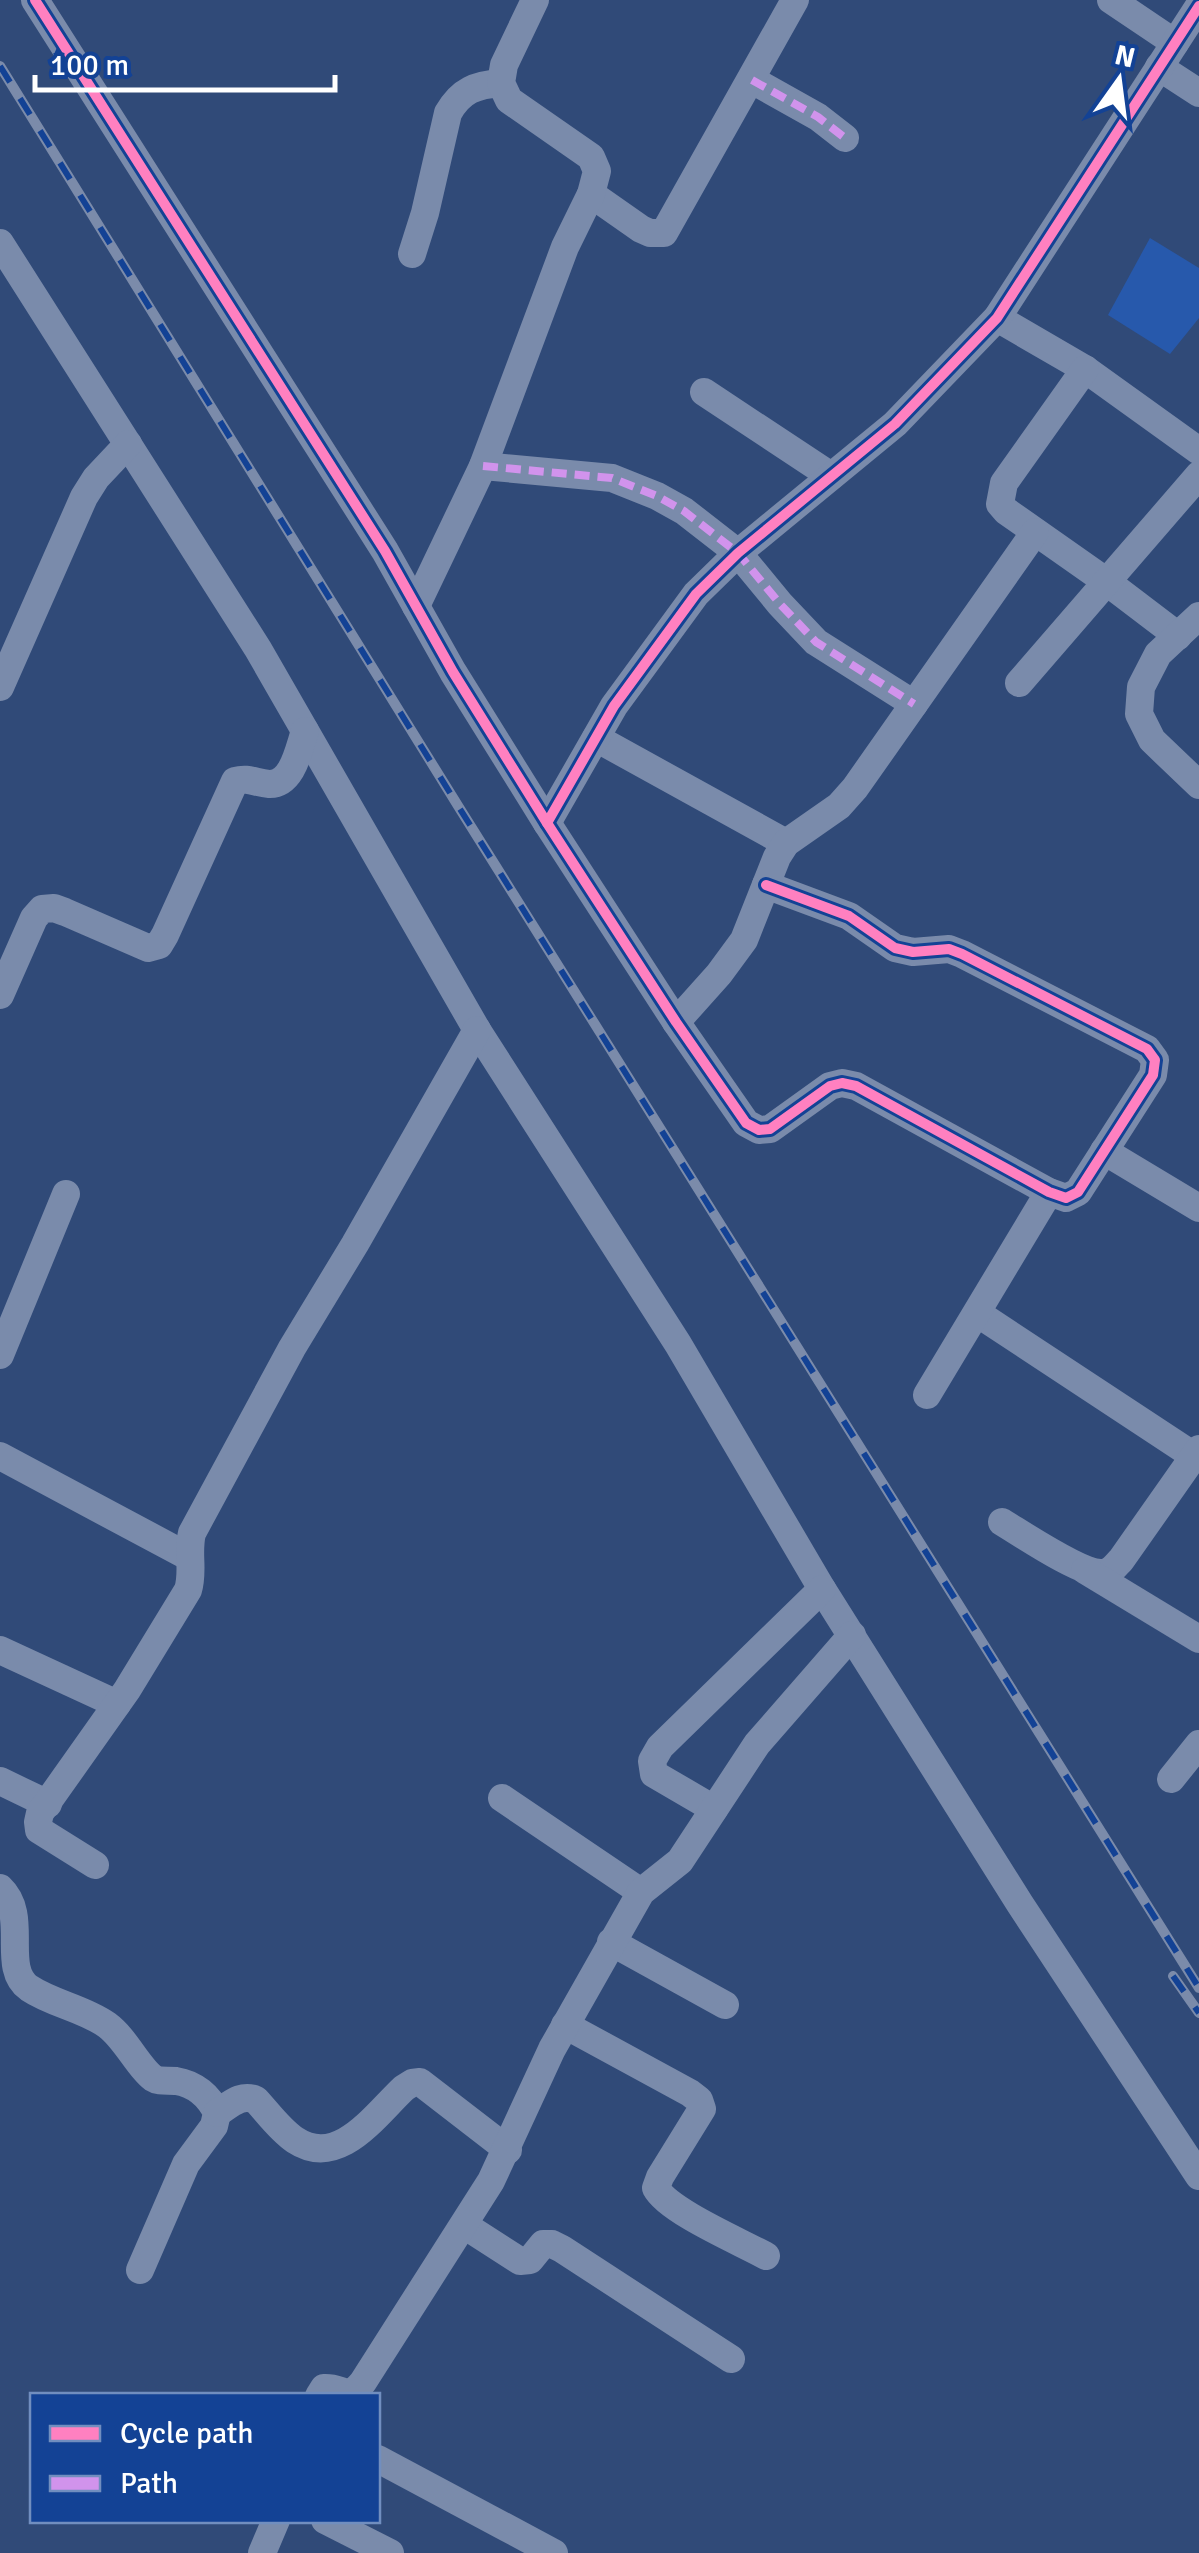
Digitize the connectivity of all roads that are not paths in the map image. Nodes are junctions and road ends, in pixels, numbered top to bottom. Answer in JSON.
{"nodes":[{"id":1,"x":35,"y":0,"type":"edge"},
{"id":2,"x":535,"y":0,"type":"edge"},
{"id":3,"x":795,"y":0,"type":"edge"},
{"id":4,"x":1111,"y":0,"type":"edge"},
{"id":5,"x":1199,"y":6,"type":"edge"},
{"id":6,"x":1175,"y":43,"type":"junction"},
{"id":7,"x":1159,"y":67,"type":"junction"},
{"id":8,"x":752,"y":80,"type":"junction"},
{"id":9,"x":501,"y":83,"type":"junction"},
{"id":10,"x":1199,"y":93,"type":"edge"},
{"id":11,"x":846,"y":138,"type":"dead end"},
{"id":12,"x":590,"y":194,"type":"junction"},
{"id":13,"x":0,"y":242,"type":"edge"},
{"id":14,"x":412,"y":254,"type":"dead end"},
{"id":15,"x":998,"y":318,"type":"junction"},
{"id":16,"x":1085,"y":370,"type":"junction"},
{"id":17,"x":704,"y":392,"type":"dead end"},
{"id":18,"x":128,"y":444,"type":"junction"},
{"id":19,"x":1199,"y":451,"type":"edge"},
{"id":20,"x":483,"y":466,"type":"junction"},
{"id":21,"x":1199,"y":475,"type":"edge"},
{"id":22,"x":831,"y":476,"type":"junction"},
{"id":23,"x":1035,"y":532,"type":"junction"},
{"id":24,"x":738,"y":553,"type":"junction"},
{"id":25,"x":1106,"y":582,"type":"junction"},
{"id":26,"x":416,"y":606,"type":"junction"},
{"id":27,"x":1199,"y":616,"type":"edge"},
{"id":28,"x":1178,"y":636,"type":"junction"},
{"id":29,"x":1019,"y":683,"type":"dead end"},
{"id":30,"x":0,"y":687,"type":"edge"},
{"id":31,"x":914,"y":704,"type":"junction"},
{"id":32,"x":305,"y":731,"type":"junction"},
{"id":33,"x":596,"y":738,"type":"junction"},
{"id":34,"x":1199,"y":785,"type":"edge"},
{"id":35,"x":547,"y":823,"type":"junction"},
{"id":36,"x":786,"y":843,"type":"junction"},
{"id":37,"x":766,"y":884,"type":"junction"},
{"id":38,"x":0,"y":995,"type":"edge"},
{"id":39,"x":676,"y":1022,"type":"junction"},
{"id":40,"x":478,"y":1030,"type":"junction"},
{"id":41,"x":1104,"y":1151,"type":"junction"},
{"id":42,"x":1049,"y":1192,"type":"junction"},
{"id":43,"x":66,"y":1194,"type":"dead end"},
{"id":44,"x":1199,"y":1208,"type":"edge"},
{"id":45,"x":976,"y":1313,"type":"junction"},
{"id":46,"x":0,"y":1355,"type":"edge"},
{"id":47,"x":927,"y":1396,"type":"dead end"},
{"id":48,"x":1197,"y":1452,"type":"edge"},
{"id":49,"x":0,"y":1456,"type":"edge"},
{"id":50,"x":1002,"y":1522,"type":"dead end"},
{"id":51,"x":190,"y":1557,"type":"junction"},
{"id":52,"x":1084,"y":1569,"type":"junction"},
{"id":53,"x":822,"y":1589,"type":"junction"},
{"id":54,"x":852,"y":1636,"type":"junction"},
{"id":55,"x":1199,"y":1639,"type":"edge"},
{"id":56,"x":0,"y":1650,"type":"edge"},
{"id":57,"x":117,"y":1704,"type":"junction"},
{"id":58,"x":1199,"y":1744,"type":"edge"},
{"id":59,"x":1171,"y":1779,"type":"dead end"},
{"id":60,"x":0,"y":1781,"type":"edge"},
{"id":61,"x":502,"y":1798,"type":"dead end"},
{"id":62,"x":48,"y":1804,"type":"junction"},
{"id":63,"x":714,"y":1809,"type":"junction"},
{"id":64,"x":95,"y":1865,"type":"dead end"},
{"id":65,"x":641,"y":1892,"type":"junction"},
{"id":66,"x":4,"y":1904,"type":"edge"},
{"id":67,"x":611,"y":1942,"type":"junction"},
{"id":68,"x":725,"y":2004,"type":"dead end"},
{"id":69,"x":565,"y":2025,"type":"junction"},
{"id":70,"x":217,"y":2113,"type":"junction"},
{"id":71,"x":508,"y":2150,"type":"junction"},
{"id":72,"x":1199,"y":2176,"type":"edge"},
{"id":73,"x":464,"y":2225,"type":"junction"},
{"id":74,"x":766,"y":2256,"type":"dead end"},
{"id":75,"x":140,"y":2270,"type":"dead end"},
{"id":76,"x":731,"y":2359,"type":"dead end"},
{"id":77,"x":321,"y":2393,"type":"edge"},
{"id":78,"x":345,"y":2393,"type":"edge"},
{"id":79,"x":352,"y":2393,"type":"edge"},
{"id":80,"x":380,"y":2460,"type":"edge"},
{"id":81,"x":275,"y":2523,"type":"edge"},
{"id":82,"x":331,"y":2523,"type":"edge"},
{"id":83,"x":262,"y":2553,"type":"edge"},
{"id":84,"x":390,"y":2553,"type":"edge"},
{"id":85,"x":554,"y":2553,"type":"edge"}],
"edges":[{"from":1,"to":26,"type":"street"},
{"from":2,"to":9,"type":"street"},
{"from":3,"to":8,"type":"street"},
{"from":4,"to":6,"type":"street"},
{"from":5,"to":6,"type":"street"},
{"from":6,"to":7,"type":"street"},
{"from":7,"to":10,"type":"street"},
{"from":7,"to":15,"type":"street"},
{"from":8,"to":11,"type":"street"},
{"from":8,"to":12,"type":"street"},
{"from":9,"to":12,"type":"street"},
{"from":9,"to":14,"type":"street"},
{"from":12,"to":20,"type":"street"},
{"from":13,"to":18,"type":"street"},
{"from":15,"to":16,"type":"street"},
{"from":15,"to":22,"type":"street"},
{"from":16,"to":19,"type":"street"},
{"from":16,"to":23,"type":"street"},
{"from":17,"to":22,"type":"street"},
{"from":18,"to":30,"type":"street"},
{"from":18,"to":32,"type":"street"},
{"from":20,"to":24,"type":"street"},
{"from":20,"to":26,"type":"street"},
{"from":21,"to":25,"type":"street"},
{"from":22,"to":24,"type":"street"},
{"from":23,"to":25,"type":"street"},
{"from":23,"to":31,"type":"street"},
{"from":24,"to":31,"type":"street"},
{"from":24,"to":33,"type":"street"},
{"from":25,"to":28,"type":"street"},
{"from":25,"to":29,"type":"street"},
{"from":26,"to":35,"type":"street"},
{"from":27,"to":28,"type":"street"},
{"from":28,"to":34,"type":"street"},
{"from":31,"to":36,"type":"street"},
{"from":32,"to":38,"type":"street"},
{"from":32,"to":40,"type":"street"},
{"from":33,"to":35,"type":"street"},
{"from":33,"to":36,"type":"street"},
{"from":35,"to":39,"type":"street"},
{"from":36,"to":37,"type":"street"},
{"from":37,"to":39,"type":"street"},
{"from":37,"to":41,"type":"street"},
{"from":39,"to":42,"type":"street"},
{"from":40,"to":51,"type":"street"},
{"from":40,"to":53,"type":"street"},
{"from":41,"to":42,"type":"street"},
{"from":41,"to":44,"type":"street"},
{"from":42,"to":45,"type":"street"},
{"from":43,"to":46,"type":"street"},
{"from":45,"to":47,"type":"street"},
{"from":45,"to":48,"type":"street"},
{"from":48,"to":52,"type":"street"},
{"from":49,"to":51,"type":"street"},
{"from":50,"to":52,"type":"street"},
{"from":51,"to":57,"type":"street"},
{"from":52,"to":55,"type":"street"},
{"from":53,"to":54,"type":"street"},
{"from":53,"to":63,"type":"street"},
{"from":54,"to":63,"type":"street"},
{"from":54,"to":72,"type":"street"},
{"from":56,"to":57,"type":"street"},
{"from":57,"to":62,"type":"street"},
{"from":58,"to":59,"type":"street"},
{"from":60,"to":62,"type":"street"},
{"from":61,"to":65,"type":"street"},
{"from":62,"to":64,"type":"street"},
{"from":63,"to":65,"type":"street"},
{"from":65,"to":67,"type":"street"},
{"from":66,"to":70,"type":"street"},
{"from":67,"to":68,"type":"street"},
{"from":67,"to":69,"type":"street"},
{"from":69,"to":71,"type":"street"},
{"from":69,"to":74,"type":"street"},
{"from":70,"to":71,"type":"street"},
{"from":70,"to":75,"type":"street"},
{"from":71,"to":73,"type":"street"},
{"from":73,"to":76,"type":"street"},
{"from":73,"to":79,"type":"street"},
{"from":77,"to":78,"type":"street"},
{"from":80,"to":85,"type":"street"},
{"from":81,"to":83,"type":"street"},
{"from":82,"to":84,"type":"street"}]}
